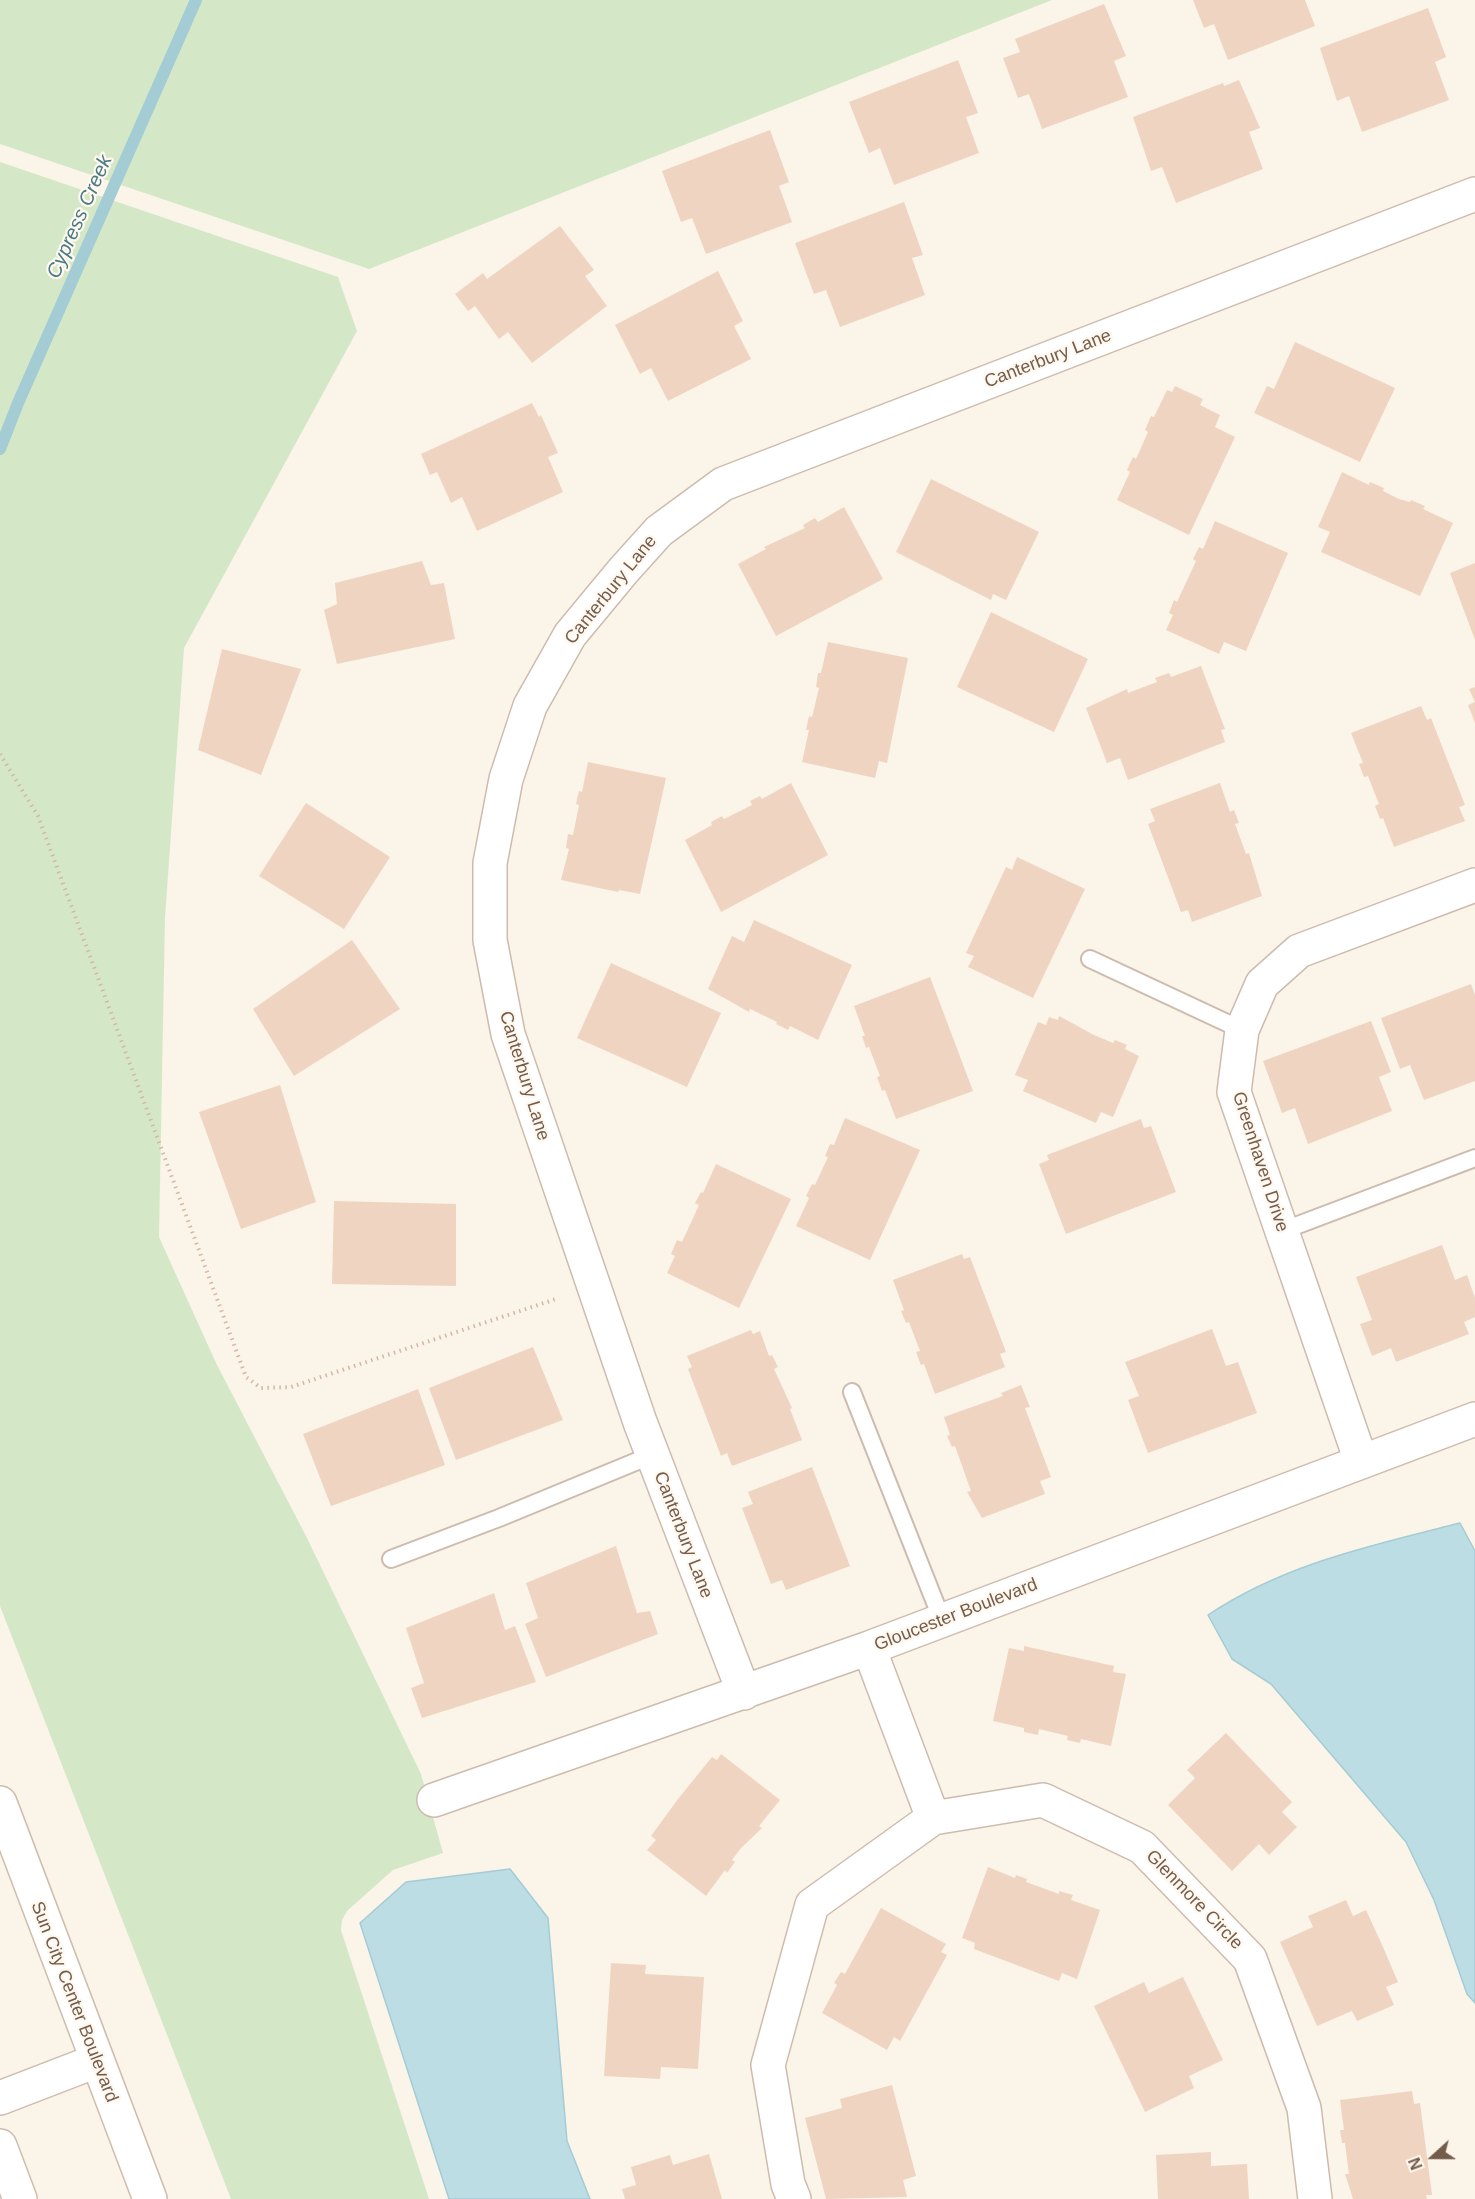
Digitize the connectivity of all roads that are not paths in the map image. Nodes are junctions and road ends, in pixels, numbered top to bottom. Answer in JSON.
{"nodes":[{"id":1,"x":1475,"y":194,"type":"edge"},
{"id":2,"x":1475,"y":885,"type":"edge"},
{"id":3,"x":1090,"y":958,"type":"dead end"},
{"id":4,"x":1242,"y":1030,"type":"junction"},
{"id":5,"x":1475,"y":1158,"type":"edge"},
{"id":6,"x":1282,"y":1231,"type":"junction"},
{"id":7,"x":852,"y":1392,"type":"dead end"},
{"id":8,"x":1475,"y":1419,"type":"edge"},
{"id":9,"x":652,"y":1455,"type":"junction"},
{"id":10,"x":1361,"y":1461,"type":"junction"},
{"id":11,"x":391,"y":1559,"type":"dead end"},
{"id":12,"x":942,"y":1620,"type":"junction"},
{"id":13,"x":868,"y":1648,"type":"junction"},
{"id":14,"x":744,"y":1693,"type":"junction"},
{"id":15,"x":434,"y":1800,"type":"dead end"},
{"id":16,"x":0,"y":1803,"type":"edge"},
{"id":17,"x":933,"y":1818,"type":"junction"},
{"id":18,"x":96,"y":2061,"type":"junction"},
{"id":19,"x":0,"y":2098,"type":"edge"},
{"id":20,"x":0,"y":2146,"type":"edge"},
{"id":21,"x":20,"y":2199,"type":"edge"},
{"id":22,"x":150,"y":2199,"type":"edge"},
{"id":23,"x":794,"y":2199,"type":"edge"},
{"id":24,"x":1315,"y":2199,"type":"edge"}],
"edges":[{"from":1,"to":9,"type":"street","name":"Canterbury Lane"},
{"from":2,"to":4,"type":"street","name":"Greenhaven Drive"},
{"from":3,"to":4,"type":"lane"},
{"from":4,"to":6,"type":"street","name":"Greenhaven Drive"},
{"from":5,"to":6,"type":"lane"},
{"from":6,"to":10,"type":"street","name":"Greenhaven Drive"},
{"from":7,"to":12,"type":"lane"},
{"from":8,"to":10,"type":"street","name":"Gloucester Boulevard"},
{"from":9,"to":11,"type":"lane"},
{"from":9,"to":14,"type":"street","name":"Canterbury Lane"},
{"from":10,"to":12,"type":"street","name":"Gloucester Boulevard"},
{"from":12,"to":13,"type":"street","name":"Gloucester Boulevard"},
{"from":13,"to":14,"type":"street","name":"Gloucester Boulevard"},
{"from":13,"to":17,"type":"street"},
{"from":14,"to":15,"type":"street","name":"Gloucester Boulevard"},
{"from":16,"to":18,"type":"street","name":"Sun City Center Boulevard"},
{"from":17,"to":23,"type":"street","name":"Glenmore Circle"},
{"from":17,"to":24,"type":"street","name":"Glenmore Circle"},
{"from":18,"to":19,"type":"street"},
{"from":18,"to":22,"type":"street","name":"Sun City Center Boulevard"},
{"from":20,"to":21,"type":"street"}]}
